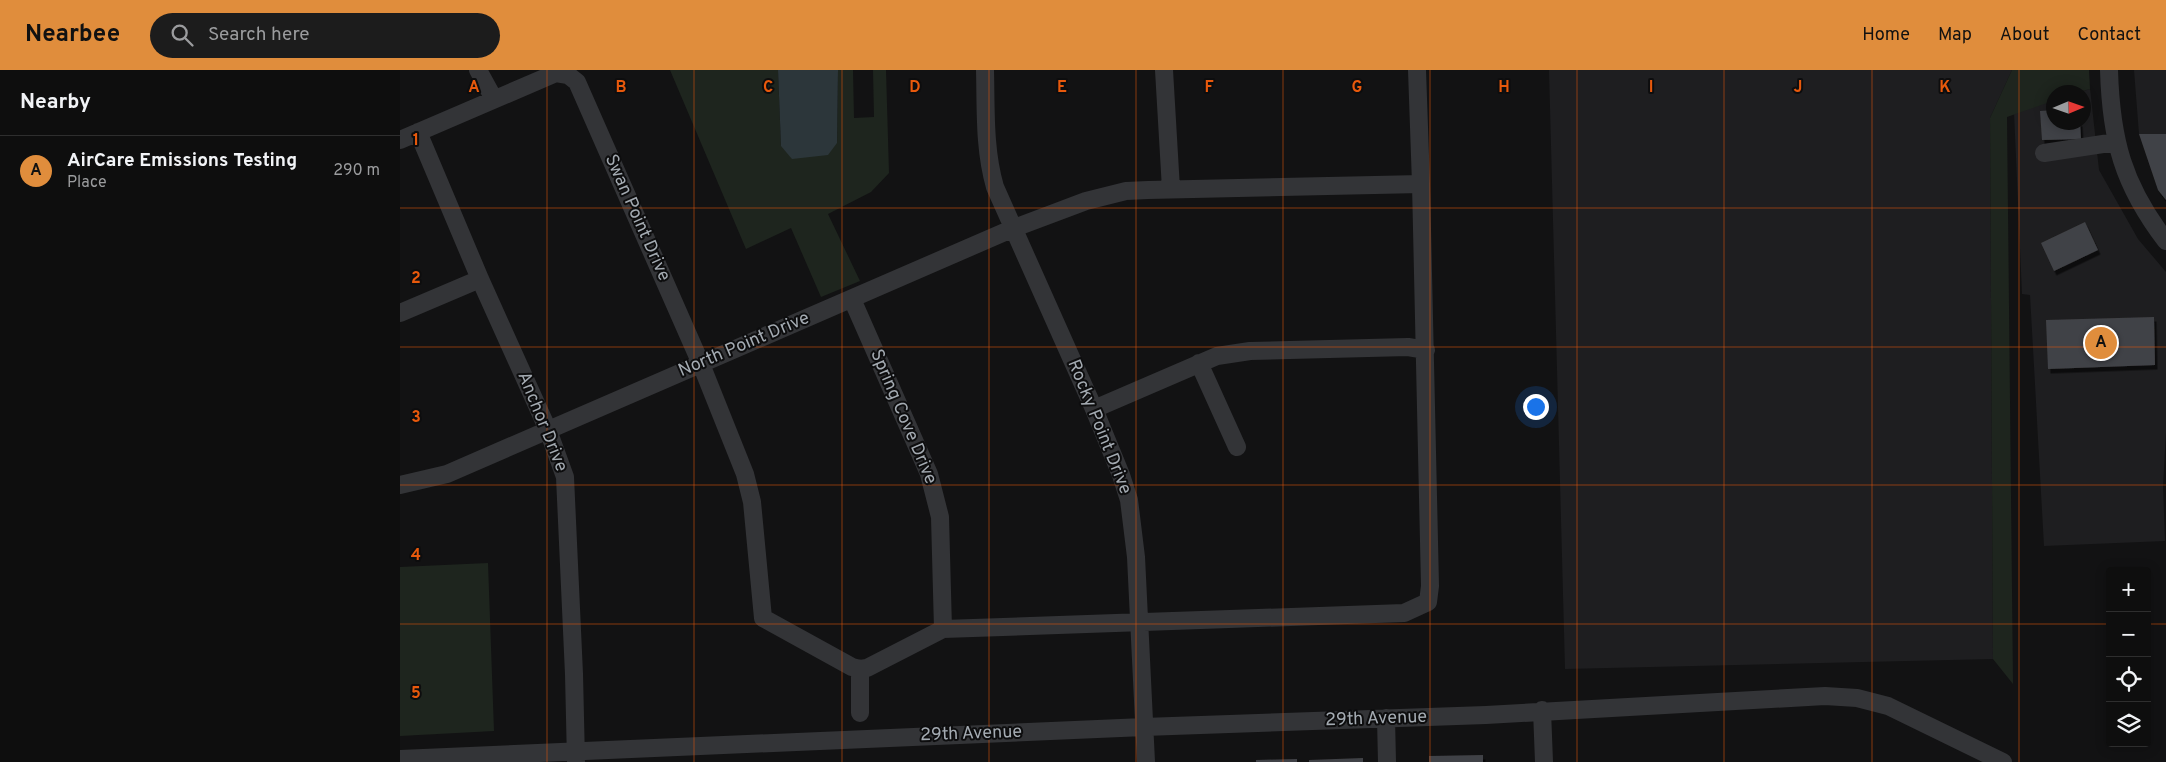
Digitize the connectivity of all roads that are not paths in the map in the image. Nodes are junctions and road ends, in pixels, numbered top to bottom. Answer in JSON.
{"nodes":[{"id":1,"x":478,"y":70,"type":"edge"},
{"id":2,"x":985,"y":70,"type":"edge"},
{"id":3,"x":1164,"y":70,"type":"edge"},
{"id":4,"x":1417,"y":70,"type":"edge"},
{"id":5,"x":2109,"y":70,"type":"edge"},
{"id":6,"x":494,"y":99,"type":"junction"},
{"id":7,"x":418,"y":132,"type":"junction"},
{"id":8,"x":400,"y":140,"type":"edge"},
{"id":9,"x":2116,"y":142,"type":"junction"},
{"id":10,"x":2044,"y":152,"type":"dead end"},
{"id":11,"x":1421,"y":184,"type":"junction"},
{"id":12,"x":1171,"y":189,"type":"junction"},
{"id":13,"x":1014,"y":228,"type":"junction"},
{"id":14,"x":2166,"y":241,"type":"edge"},
{"id":15,"x":480,"y":279,"type":"junction"},
{"id":16,"x":852,"y":299,"type":"junction"},
{"id":17,"x":400,"y":314,"type":"edge"},
{"id":18,"x":1426,"y":350,"type":"junction"},
{"id":19,"x":1199,"y":363,"type":"junction"},
{"id":20,"x":701,"y":364,"type":"junction"},
{"id":21,"x":1094,"y":409,"type":"junction"},
{"id":22,"x":548,"y":430,"type":"junction"},
{"id":23,"x":1237,"y":447,"type":"dead end"},
{"id":24,"x":400,"y":486,"type":"edge"},
{"id":25,"x":1140,"y":621,"type":"junction"},
{"id":26,"x":943,"y":629,"type":"junction"},
{"id":27,"x":860,"y":669,"type":"junction"},
{"id":28,"x":1542,"y":710,"type":"junction"},
{"id":29,"x":860,"y":713,"type":"dead end"},
{"id":30,"x":1386,"y":718,"type":"junction"},
{"id":31,"x":1144,"y":727,"type":"junction"},
{"id":32,"x":576,"y":756,"type":"edge"},
{"id":33,"x":400,"y":759,"type":"edge"},
{"id":34,"x":1146,"y":762,"type":"edge"},
{"id":35,"x":1387,"y":762,"type":"edge"},
{"id":36,"x":1544,"y":762,"type":"edge"},
{"id":37,"x":2003,"y":762,"type":"edge"}],
"edges":[{"from":1,"to":6,"type":"street"},
{"from":2,"to":13,"type":"street","name":"Rocky Point Drive"},
{"from":3,"to":12,"type":"street"},
{"from":4,"to":11,"type":"street"},
{"from":5,"to":9,"type":"street"},
{"from":6,"to":7,"type":"street"},
{"from":6,"to":20,"type":"street","name":"Swan Point Drive"},
{"from":7,"to":8,"type":"street"},
{"from":7,"to":15,"type":"street","name":"Anchor Drive"},
{"from":9,"to":10,"type":"street"},
{"from":9,"to":14,"type":"street"},
{"from":11,"to":12,"type":"street","name":"North Point Drive"},
{"from":11,"to":18,"type":"street"},
{"from":12,"to":13,"type":"street","name":"North Point Drive"},
{"from":13,"to":16,"type":"street","name":"North Point Drive"},
{"from":13,"to":21,"type":"street","name":"Rocky Point Drive"},
{"from":15,"to":17,"type":"street"},
{"from":15,"to":22,"type":"street","name":"Anchor Drive"},
{"from":16,"to":20,"type":"street","name":"North Point Drive"},
{"from":16,"to":26,"type":"street","name":"Spring Cove Drive"},
{"from":18,"to":19,"type":"street"},
{"from":18,"to":25,"type":"street"},
{"from":19,"to":21,"type":"street"},
{"from":19,"to":23,"type":"street"},
{"from":20,"to":22,"type":"street","name":"North Point Drive"},
{"from":20,"to":27,"type":"street","name":"Swan Point Drive"},
{"from":21,"to":25,"type":"street","name":"Rocky Point Drive"},
{"from":22,"to":24,"type":"street","name":"North Point Drive"},
{"from":22,"to":32,"type":"street","name":"Anchor Drive"},
{"from":25,"to":26,"type":"street"},
{"from":25,"to":31,"type":"street","name":"Rocky Point Drive"},
{"from":26,"to":27,"type":"street"},
{"from":27,"to":29,"type":"street"},
{"from":28,"to":30,"type":"street","name":"29th Avenue"},
{"from":28,"to":36,"type":"street"},
{"from":28,"to":37,"type":"street","name":"29th Avenue"},
{"from":30,"to":31,"type":"street","name":"29th Avenue"},
{"from":30,"to":35,"type":"street"},
{"from":31,"to":32,"type":"street","name":"29th Avenue"},
{"from":31,"to":34,"type":"street","name":"Rocky Point Drive"},
{"from":32,"to":33,"type":"street","name":"29th Avenue"}]}
